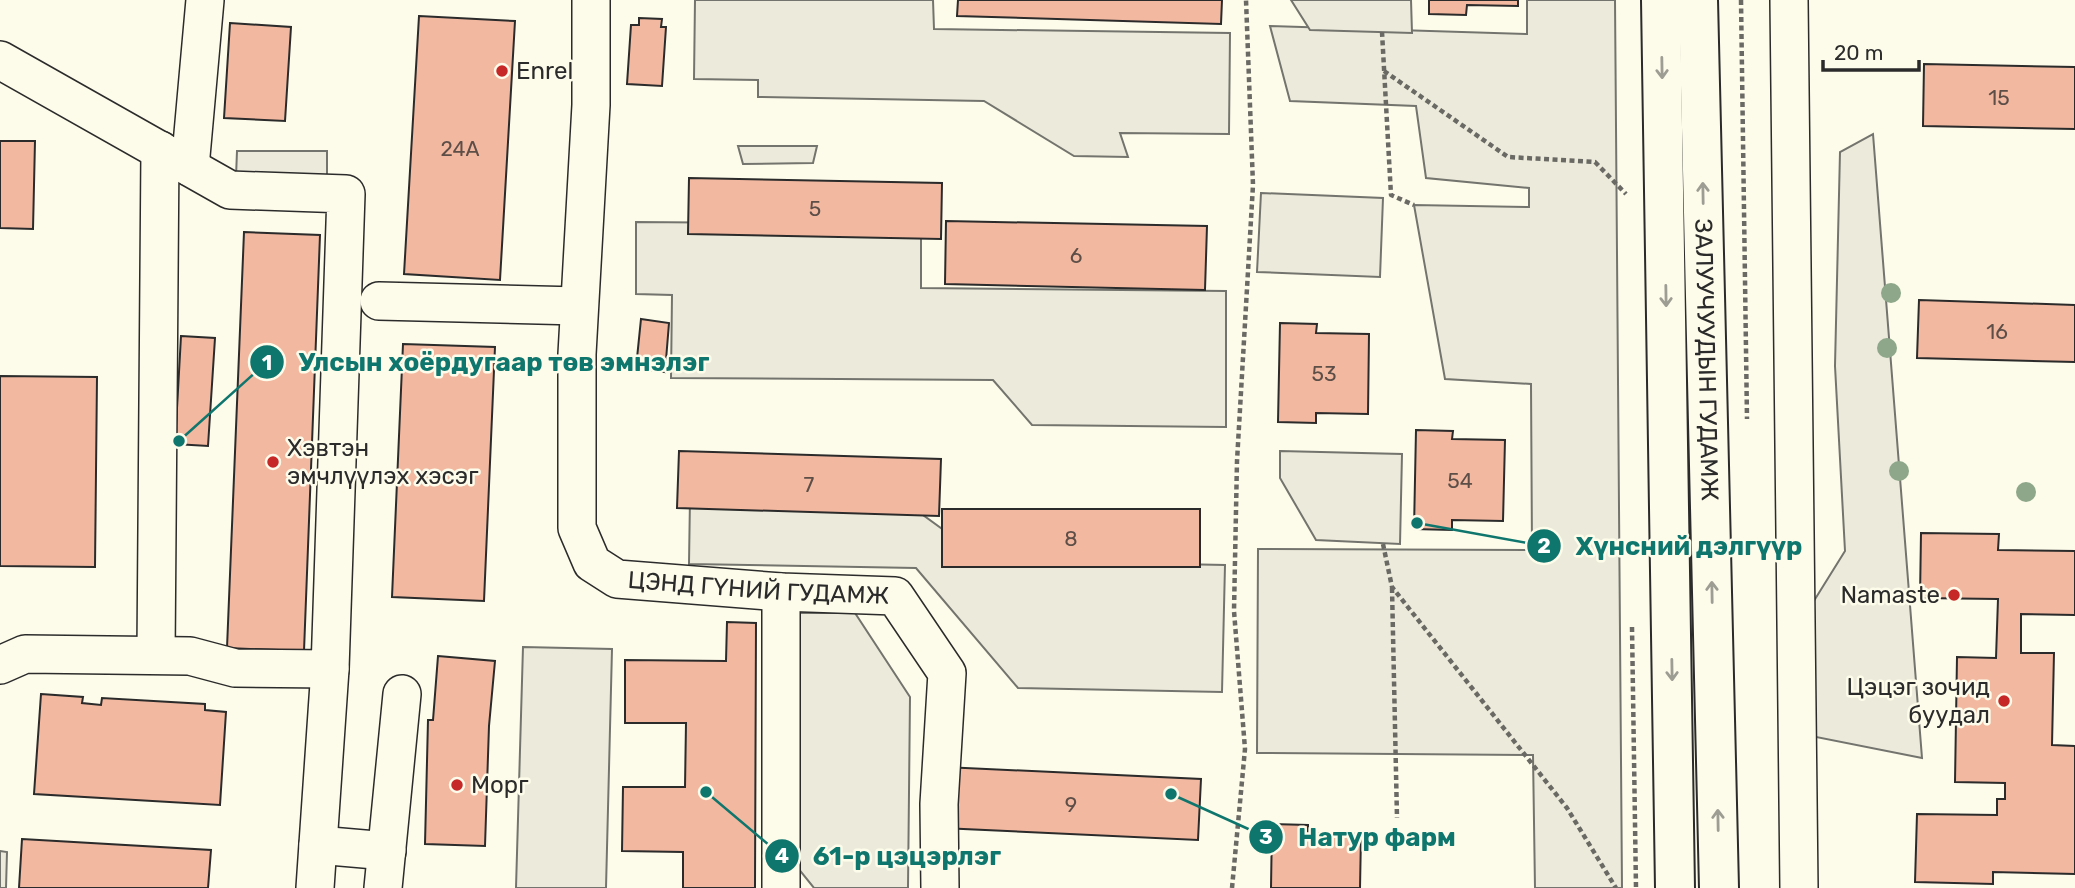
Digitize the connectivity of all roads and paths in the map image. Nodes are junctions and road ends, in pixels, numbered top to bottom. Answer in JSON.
{"nodes":[{"id":1,"x":205,"y":0,"type":"edge"},
{"id":2,"x":591,"y":0,"type":"edge"},
{"id":3,"x":1246,"y":0,"type":"edge"},
{"id":4,"x":1661,"y":0,"type":"edge"},
{"id":5,"x":1698,"y":0,"type":"edge"},
{"id":6,"x":1789,"y":0,"type":"edge"},
{"id":7,"x":1382,"y":32,"type":"dead end"},
{"id":8,"x":0,"y":60,"type":"edge"},
{"id":9,"x":1384,"y":71,"type":"junction"},
{"id":10,"x":175,"y":158,"type":"junction"},
{"id":11,"x":1626,"y":194,"type":"dead end"},
{"id":12,"x":1414,"y":205,"type":"dead end"},
{"id":13,"x":379,"y":301,"type":"dead end"},
{"id":14,"x":579,"y":306,"type":"junction"},
{"id":15,"x":1383,"y":544,"type":"dead end"},
{"id":16,"x":1392,"y":587,"type":"junction"},
{"id":17,"x":781,"y":592,"type":"junction"},
{"id":18,"x":156,"y":655,"type":"junction"},
{"id":19,"x":0,"y":665,"type":"edge"},
{"id":20,"x":330,"y":669,"type":"junction"},
{"id":21,"x":402,"y":694,"type":"dead end"},
{"id":22,"x":1397,"y":818,"type":"dead end"},
{"id":23,"x":318,"y":845,"type":"junction"},
{"id":24,"x":387,"y":851,"type":"junction"},
{"id":25,"x":315,"y":888,"type":"edge"},
{"id":26,"x":383,"y":888,"type":"edge"},
{"id":27,"x":781,"y":888,"type":"edge"},
{"id":28,"x":940,"y":888,"type":"edge"},
{"id":29,"x":1233,"y":888,"type":"edge"},
{"id":30,"x":1616,"y":888,"type":"edge"},
{"id":31,"x":1675,"y":888,"type":"edge"},
{"id":32,"x":1719,"y":888,"type":"edge"},
{"id":33,"x":1799,"y":888,"type":"edge"}],
"edges":[{"from":1,"to":10,"type":"street"},
{"from":2,"to":14,"type":"street","name":"ЦЭНД ГҮНИЙ ГУДАМЖ"},
{"from":3,"to":29,"type":"path"},
{"from":4,"to":31,"type":"main road","name":"ЗАЛУУЧУУДЫН ГУДАМЖ","one_way":true},
{"from":32,"to":5,"type":"main road","name":"ЗАЛУУЧУУДЫН ГУДАМЖ","one_way":true},
{"from":6,"to":33,"type":"street"},
{"from":7,"to":9,"type":"path"},
{"from":8,"to":10,"type":"street"},
{"from":9,"to":11,"type":"path"},
{"from":9,"to":12,"type":"path"},
{"from":10,"to":18,"type":"street"},
{"from":10,"to":20,"type":"street"},
{"from":13,"to":14,"type":"street"},
{"from":14,"to":17,"type":"street","name":"ЦЭНД ГҮНИЙ ГУДАМЖ"},
{"from":15,"to":16,"type":"path"},
{"from":16,"to":22,"type":"path"},
{"from":16,"to":30,"type":"path"},
{"from":17,"to":27,"type":"street"},
{"from":17,"to":28,"type":"street","name":"ЦЭНД ГҮНИЙ ГУДАМЖ"},
{"from":18,"to":19,"type":"street"},
{"from":18,"to":20,"type":"street"},
{"from":20,"to":23,"type":"street"},
{"from":21,"to":24,"type":"street"},
{"from":23,"to":24,"type":"street"},
{"from":23,"to":25,"type":"street"},
{"from":24,"to":26,"type":"street"}]}
